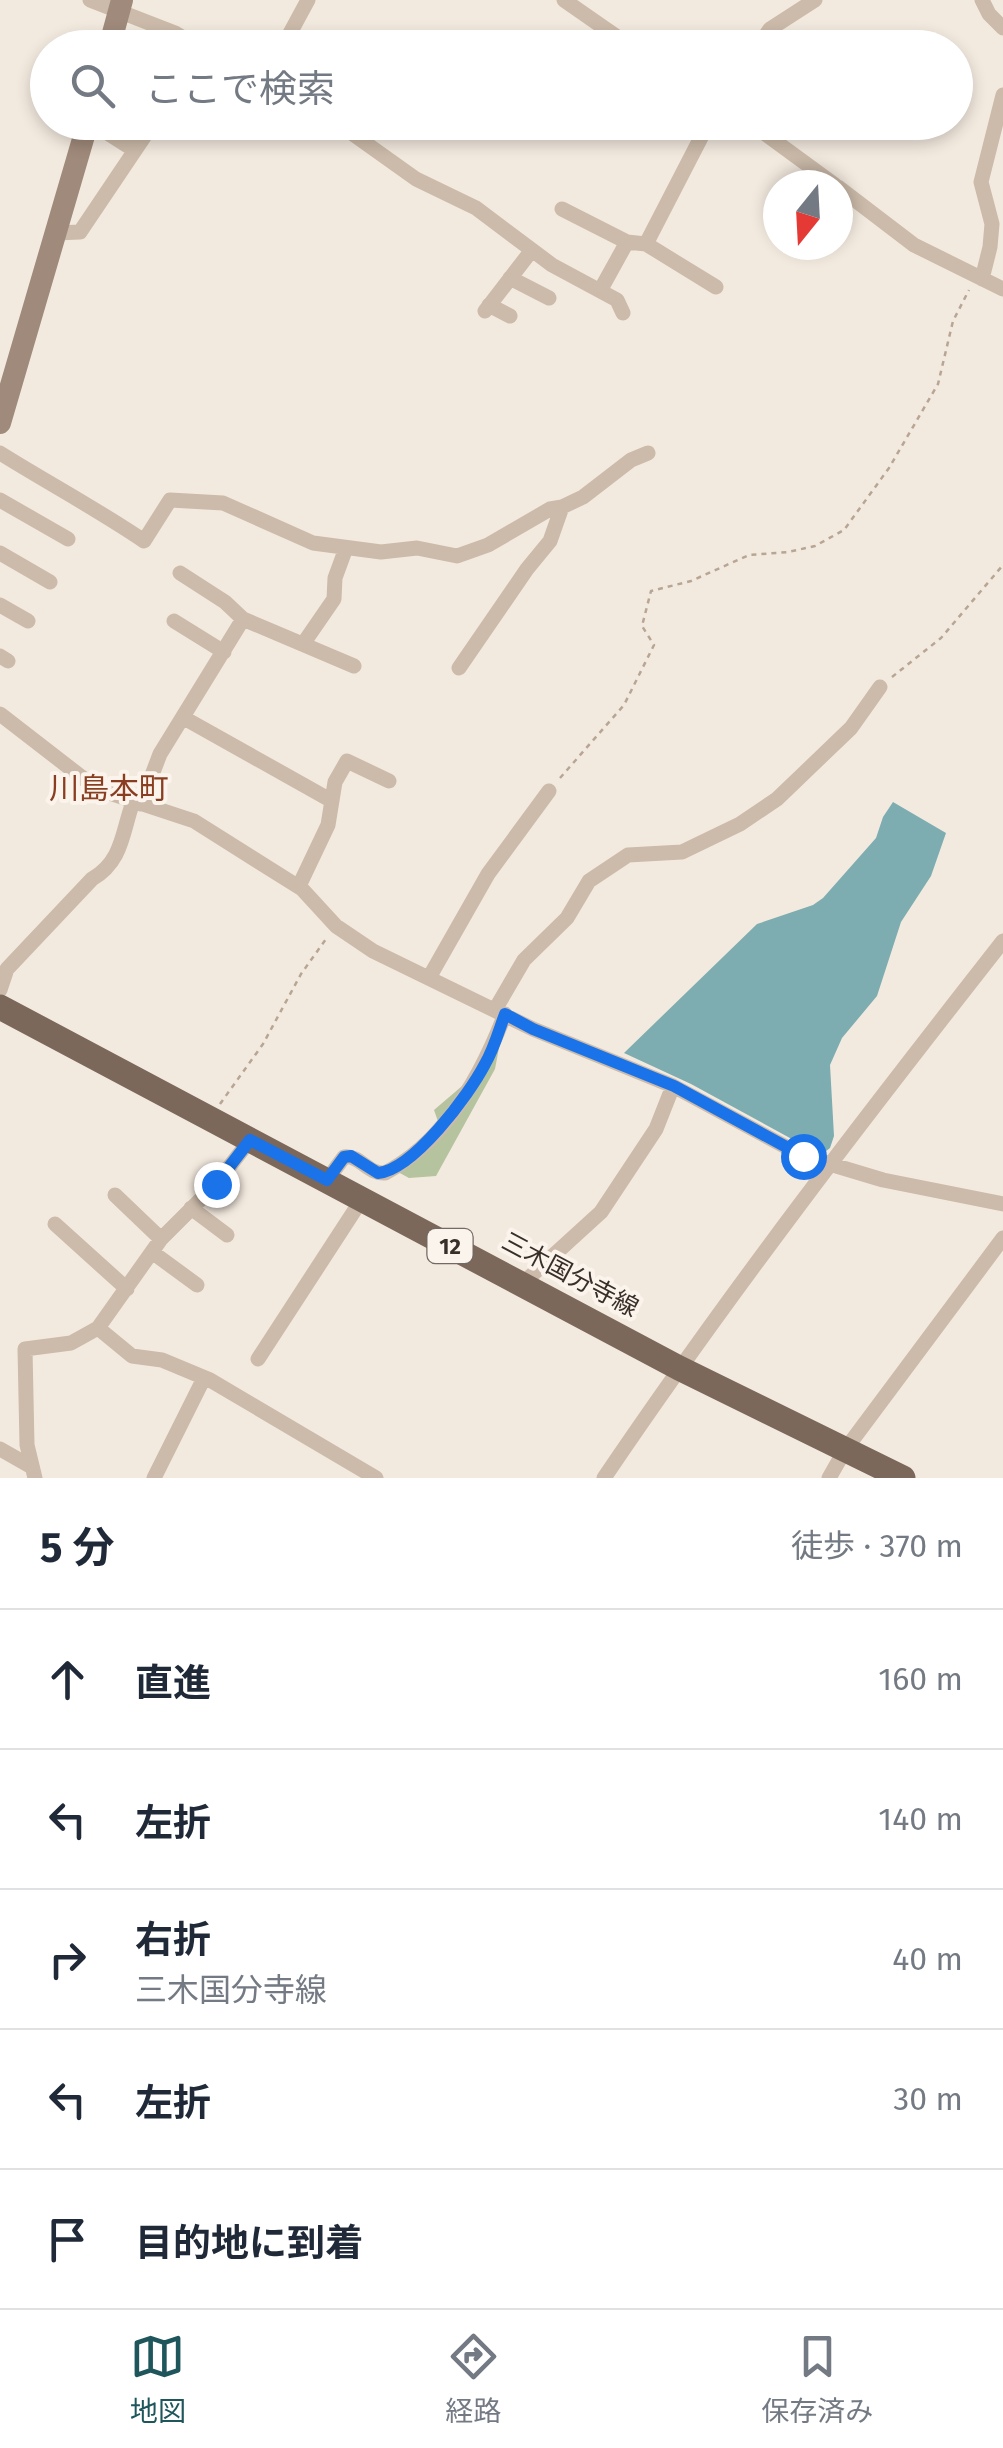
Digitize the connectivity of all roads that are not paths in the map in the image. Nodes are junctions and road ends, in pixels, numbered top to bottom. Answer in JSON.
{"nodes":[{"id":1,"x":90,"y":0,"type":"edge"},
{"id":2,"x":308,"y":0,"type":"edge"},
{"id":3,"x":564,"y":0,"type":"edge"},
{"id":4,"x":814,"y":0,"type":"edge"},
{"id":5,"x":982,"y":0,"type":"edge"},
{"id":6,"x":120,"y":6,"type":"edge"},
{"id":7,"x":1003,"y":28,"type":"edge"},
{"id":8,"x":167,"y":30,"type":"edge"},
{"id":9,"x":292,"y":30,"type":"edge"},
{"id":10,"x":606,"y":30,"type":"edge"},
{"id":11,"x":769,"y":30,"type":"edge"},
{"id":12,"x":1003,"y":95,"type":"edge"},
{"id":13,"x":84,"y":140,"type":"edge"},
{"id":14,"x":118,"y":140,"type":"edge"},
{"id":15,"x":141,"y":140,"type":"edge"},
{"id":16,"x":361,"y":140,"type":"edge"},
{"id":17,"x":700,"y":140,"type":"edge"},
{"id":18,"x":774,"y":140,"type":"edge"},
{"id":19,"x":134,"y":150,"type":"junction"},
{"id":20,"x":815,"y":170,"type":"edge"},
{"id":21,"x":853,"y":198,"type":"edge"},
{"id":22,"x":562,"y":209,"type":"dead end"},
{"id":23,"x":56,"y":232,"type":"junction"},
{"id":24,"x":626,"y":242,"type":"junction"},
{"id":25,"x":646,"y":244,"type":"junction"},
{"id":26,"x":532,"y":250,"type":"junction"},
{"id":27,"x":510,"y":278,"type":"junction"},
{"id":28,"x":978,"y":278,"type":"junction"},
{"id":29,"x":716,"y":287,"type":"dead end"},
{"id":30,"x":601,"y":289,"type":"junction"},
{"id":31,"x":1003,"y":289,"type":"edge"},
{"id":32,"x":549,"y":298,"type":"dead end"},
{"id":33,"x":623,"y":313,"type":"dead end"},
{"id":34,"x":510,"y":316,"type":"dead end"},
{"id":35,"x":0,"y":424,"type":"edge"},
{"id":36,"x":0,"y":453,"type":"edge"},
{"id":37,"x":648,"y":453,"type":"dead end"},
{"id":38,"x":0,"y":500,"type":"edge"},
{"id":39,"x":562,"y":507,"type":"junction"},
{"id":40,"x":68,"y":538,"type":"dead end"},
{"id":41,"x":346,"y":548,"type":"junction"},
{"id":42,"x":0,"y":553,"type":"edge"},
{"id":43,"x":180,"y":573,"type":"dead end"},
{"id":44,"x":50,"y":582,"type":"dead end"},
{"id":45,"x":0,"y":605,"type":"edge"},
{"id":46,"x":243,"y":619,"type":"junction"},
{"id":47,"x":28,"y":621,"type":"dead end"},
{"id":48,"x":174,"y":621,"type":"dead end"},
{"id":49,"x":303,"y":644,"type":"junction"},
{"id":50,"x":224,"y":652,"type":"junction"},
{"id":51,"x":354,"y":666,"type":"dead end"},
{"id":52,"x":459,"y":668,"type":"dead end"},
{"id":53,"x":880,"y":687,"type":"road end"},
{"id":54,"x":0,"y":714,"type":"edge"},
{"id":55,"x":184,"y":718,"type":"junction"},
{"id":56,"x":389,"y":781,"type":"dead end"},
{"id":57,"x":549,"y":791,"type":"road end"},
{"id":58,"x":332,"y":801,"type":"junction"},
{"id":59,"x":137,"y":803,"type":"junction"},
{"id":60,"x":298,"y":886,"type":"junction"},
{"id":61,"x":1003,"y":941,"type":"edge"},
{"id":62,"x":430,"y":976,"type":"junction"},
{"id":63,"x":0,"y":990,"type":"edge"},
{"id":64,"x":0,"y":1007,"type":"edge"},
{"id":65,"x":501,"y":1011,"type":"junction"},
{"id":66,"x":674,"y":1086,"type":"junction"},
{"id":67,"x":250,"y":1140,"type":"junction"},
{"id":68,"x":828,"y":1164,"type":"junction"},
{"id":69,"x":327,"y":1180,"type":"junction"},
{"id":70,"x":116,"y":1195,"type":"dead end"},
{"id":71,"x":362,"y":1199,"type":"junction"},
{"id":72,"x":1003,"y":1204,"type":"edge"},
{"id":73,"x":192,"y":1208,"type":"junction"},
{"id":74,"x":55,"y":1224,"type":"dead end"},
{"id":75,"x":227,"y":1235,"type":"dead end"},
{"id":76,"x":1003,"y":1238,"type":"edge"},
{"id":77,"x":156,"y":1246,"type":"junction"},
{"id":78,"x":522,"y":1284,"type":"junction"},
{"id":79,"x":198,"y":1285,"type":"dead end"},
{"id":80,"x":127,"y":1289,"type":"junction"},
{"id":81,"x":98,"y":1328,"type":"junction"},
{"id":82,"x":258,"y":1359,"type":"dead end"},
{"id":83,"x":679,"y":1368,"type":"junction"},
{"id":84,"x":204,"y":1378,"type":"junction"},
{"id":85,"x":0,"y":1450,"type":"edge"},
{"id":86,"x":845,"y":1450,"type":"junction"},
{"id":87,"x":32,"y":1472,"type":"edge"},
{"id":88,"x":154,"y":1478,"type":"edge"},
{"id":89,"x":376,"y":1478,"type":"edge"},
{"id":90,"x":604,"y":1478,"type":"edge"},
{"id":91,"x":829,"y":1478,"type":"edge"},
{"id":92,"x":903,"y":1478,"type":"edge"}],
"edges":[{"from":1,"to":6,"type":"street"},
{"from":2,"to":9,"type":"street"},
{"from":3,"to":10,"type":"street"},
{"from":4,"to":11,"type":"street"},
{"from":5,"to":7,"type":"street"},
{"from":6,"to":8,"type":"street"},
{"from":12,"to":28,"type":"street"},
{"from":13,"to":23,"type":"main road"},
{"from":14,"to":19,"type":"street"},
{"from":15,"to":19,"type":"street"},
{"from":16,"to":26,"type":"street"},
{"from":17,"to":25,"type":"street"},
{"from":18,"to":20,"type":"street"},
{"from":19,"to":23,"type":"street"},
{"from":21,"to":28,"type":"street"},
{"from":22,"to":24,"type":"street"},
{"from":23,"to":35,"type":"main road"},
{"from":24,"to":25,"type":"street"},
{"from":24,"to":30,"type":"street"},
{"from":25,"to":29,"type":"street"},
{"from":26,"to":27,"type":"street"},
{"from":26,"to":30,"type":"street"},
{"from":27,"to":32,"type":"street"},
{"from":27,"to":34,"type":"street"},
{"from":28,"to":31,"type":"street"},
{"from":30,"to":33,"type":"street"},
{"from":36,"to":41,"type":"street"},
{"from":37,"to":39,"type":"street"},
{"from":38,"to":40,"type":"street"},
{"from":39,"to":41,"type":"street"},
{"from":39,"to":52,"type":"street"},
{"from":41,"to":49,"type":"street"},
{"from":42,"to":44,"type":"street"},
{"from":43,"to":46,"type":"street"},
{"from":45,"to":47,"type":"street"},
{"from":46,"to":49,"type":"street"},
{"from":46,"to":50,"type":"street"},
{"from":48,"to":50,"type":"street"},
{"from":49,"to":51,"type":"street"},
{"from":50,"to":55,"type":"street"},
{"from":53,"to":65,"type":"street"},
{"from":54,"to":59,"type":"street"},
{"from":55,"to":58,"type":"street"},
{"from":55,"to":59,"type":"street"},
{"from":56,"to":58,"type":"street"},
{"from":57,"to":62,"type":"street"},
{"from":58,"to":60,"type":"street"},
{"from":59,"to":60,"type":"street"},
{"from":59,"to":63,"type":"street"},
{"from":60,"to":62,"type":"street"},
{"from":61,"to":68,"type":"street"},
{"from":62,"to":65,"type":"street"},
{"from":64,"to":67,"type":"main road","name":"三木国分寺線","number":"12"},
{"from":65,"to":66,"type":"street"},
{"from":65,"to":69,"type":"street"},
{"from":66,"to":68,"type":"street"},
{"from":66,"to":78,"type":"street"},
{"from":67,"to":69,"type":"main road","name":"三木国分寺線","number":"12"},
{"from":67,"to":73,"type":"street"},
{"from":68,"to":72,"type":"street"},
{"from":68,"to":83,"type":"street"},
{"from":69,"to":71,"type":"main road","name":"三木国分寺線","number":"12"},
{"from":70,"to":77,"type":"street"},
{"from":71,"to":78,"type":"main road","name":"三木国分寺線","number":"12"},
{"from":71,"to":82,"type":"street"},
{"from":73,"to":75,"type":"street"},
{"from":73,"to":77,"type":"street"},
{"from":74,"to":80,"type":"street"},
{"from":76,"to":86,"type":"street"},
{"from":77,"to":79,"type":"street"},
{"from":77,"to":80,"type":"street"},
{"from":78,"to":83,"type":"main road","name":"三木国分寺線","number":"12"},
{"from":80,"to":81,"type":"street"},
{"from":81,"to":84,"type":"street"},
{"from":81,"to":87,"type":"street"},
{"from":83,"to":86,"type":"main road","name":"三木国分寺線","number":"12"},
{"from":83,"to":90,"type":"street"},
{"from":84,"to":88,"type":"street"},
{"from":84,"to":89,"type":"street"},
{"from":85,"to":87,"type":"street"},
{"from":86,"to":91,"type":"street"},
{"from":86,"to":92,"type":"main road","name":"三木国分寺線","number":"12"}]}
